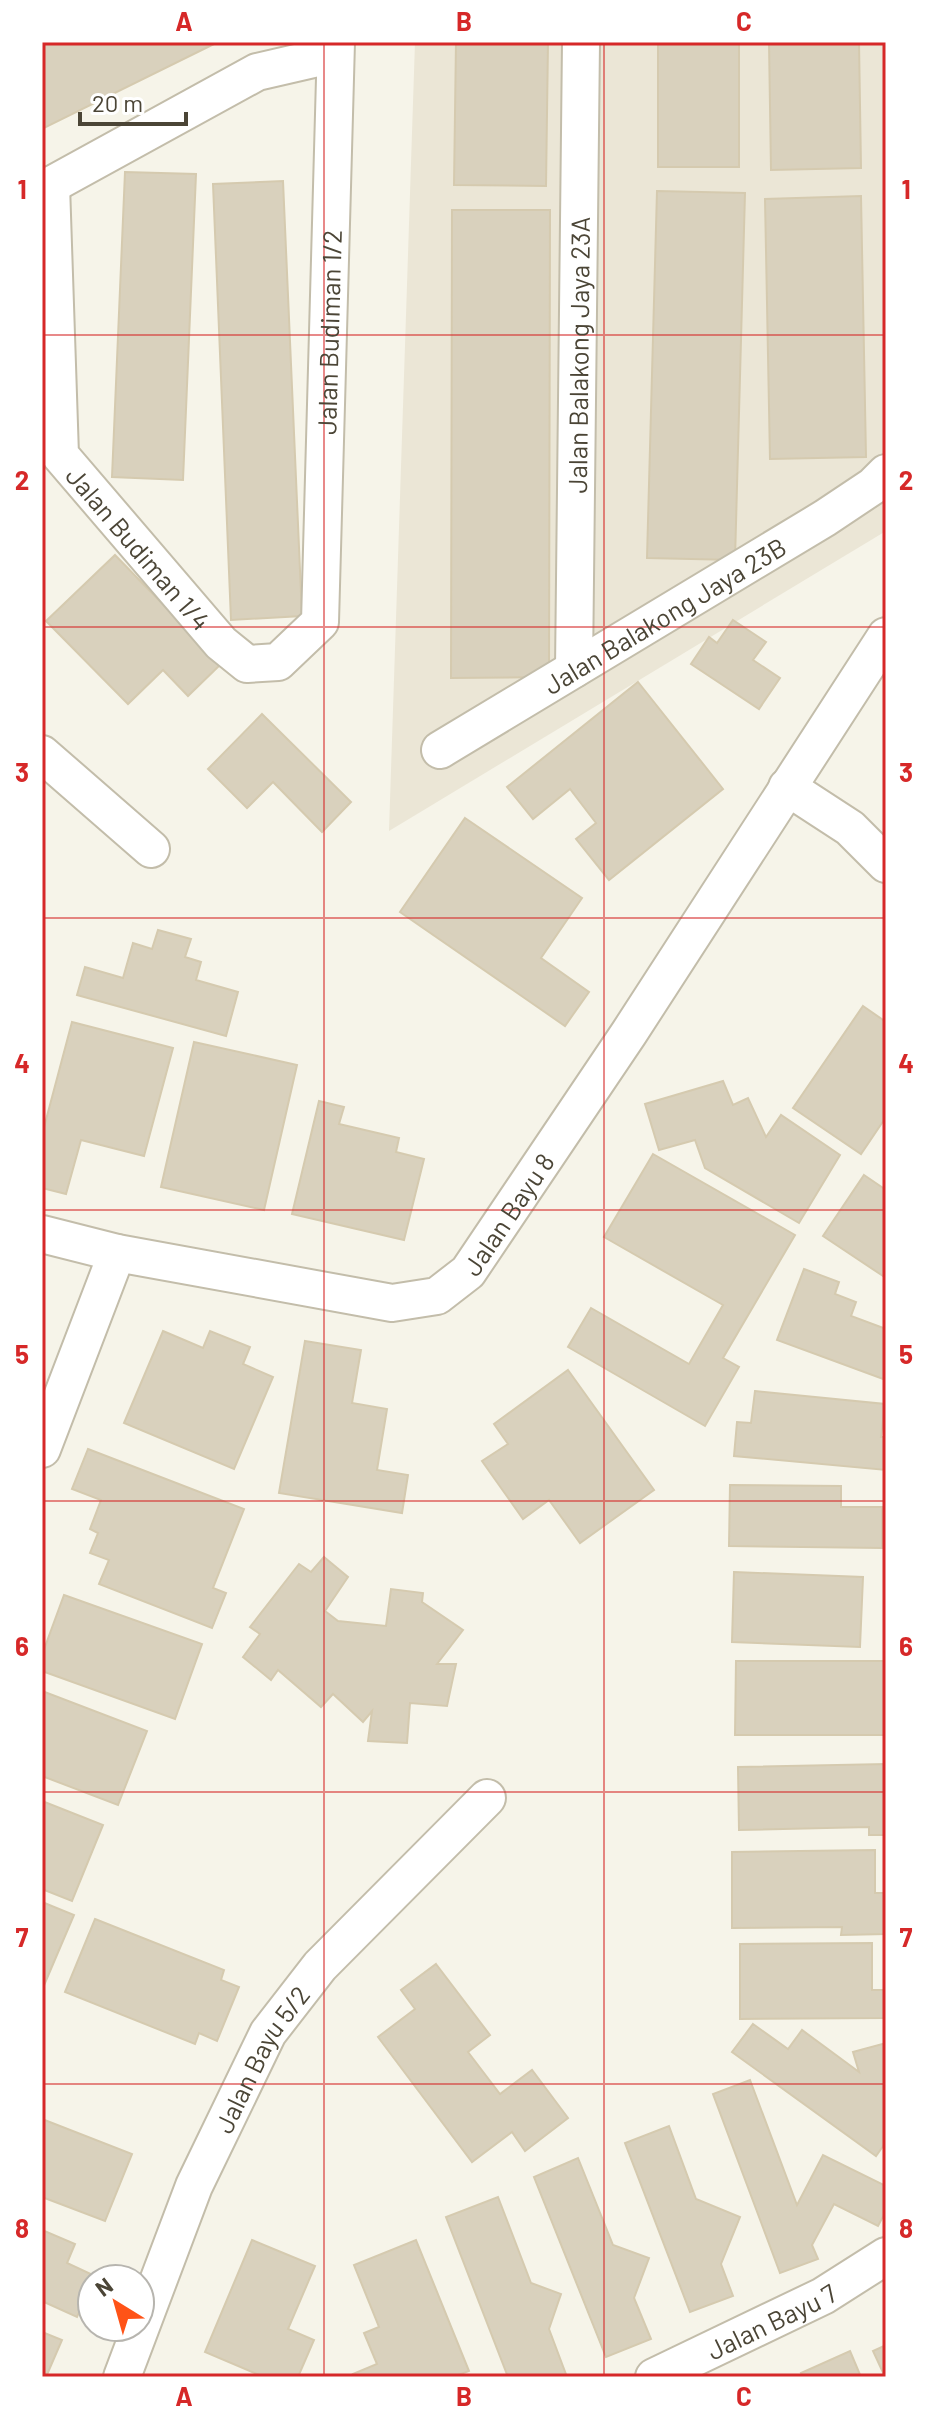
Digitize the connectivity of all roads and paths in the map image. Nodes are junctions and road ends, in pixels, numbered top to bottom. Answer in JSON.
{"nodes":[{"id":1,"x":581,"y":42,"type":"edge"},
{"id":2,"x":335,"y":48,"type":"edge"},
{"id":3,"x":46,"y":188,"type":"edge"},
{"id":4,"x":886,"y":473,"type":"edge"},
{"id":5,"x":320,"y":622,"type":"joint"},
{"id":6,"x":886,"y":636,"type":"edge"},
{"id":7,"x":574,"y":669,"type":"junction"},
{"id":8,"x":440,"y":750,"type":"dead end"},
{"id":9,"x":42,"y":754,"type":"edge"},
{"id":10,"x":787,"y":787,"type":"junction"},
{"id":11,"x":151,"y":849,"type":"dead end"},
{"id":12,"x":886,"y":864,"type":"edge"},
{"id":13,"x":42,"y":1234,"type":"edge"},
{"id":14,"x":117,"y":1253,"type":"junction"},
{"id":15,"x":42,"y":1449,"type":"edge"},
{"id":16,"x":487,"y":1798,"type":"dead end"},
{"id":17,"x":886,"y":2256,"type":"edge"},
{"id":18,"x":122,"y":2377,"type":"edge"},
{"id":19,"x":654,"y":2377,"type":"edge"}],
"edges":[{"from":1,"to":7,"type":"street","name":"Jalan Balakong Jaya 23A"},
{"from":2,"to":3,"type":"street"},
{"from":2,"to":5,"type":"street","name":"Jalan Budiman 1/2"},
{"from":3,"to":5,"type":"street","name":"Jalan Budiman 1/4"},
{"from":4,"to":7,"type":"street","name":"Jalan Balakong Jaya 23B"},
{"from":6,"to":10,"type":"street","name":"Jalan Bayu 8"},
{"from":7,"to":8,"type":"street","name":"Jalan Balakong Jaya 23B"},
{"from":9,"to":11,"type":"street"},
{"from":10,"to":12,"type":"street"},
{"from":10,"to":14,"type":"street","name":"Jalan Bayu 8"},
{"from":13,"to":14,"type":"street","name":"Jalan Bayu 8"},
{"from":14,"to":15,"type":"street"},
{"from":16,"to":18,"type":"street","name":"Jalan Bayu 5/2"},
{"from":17,"to":19,"type":"street","name":"Jalan Bayu 7"}]}
